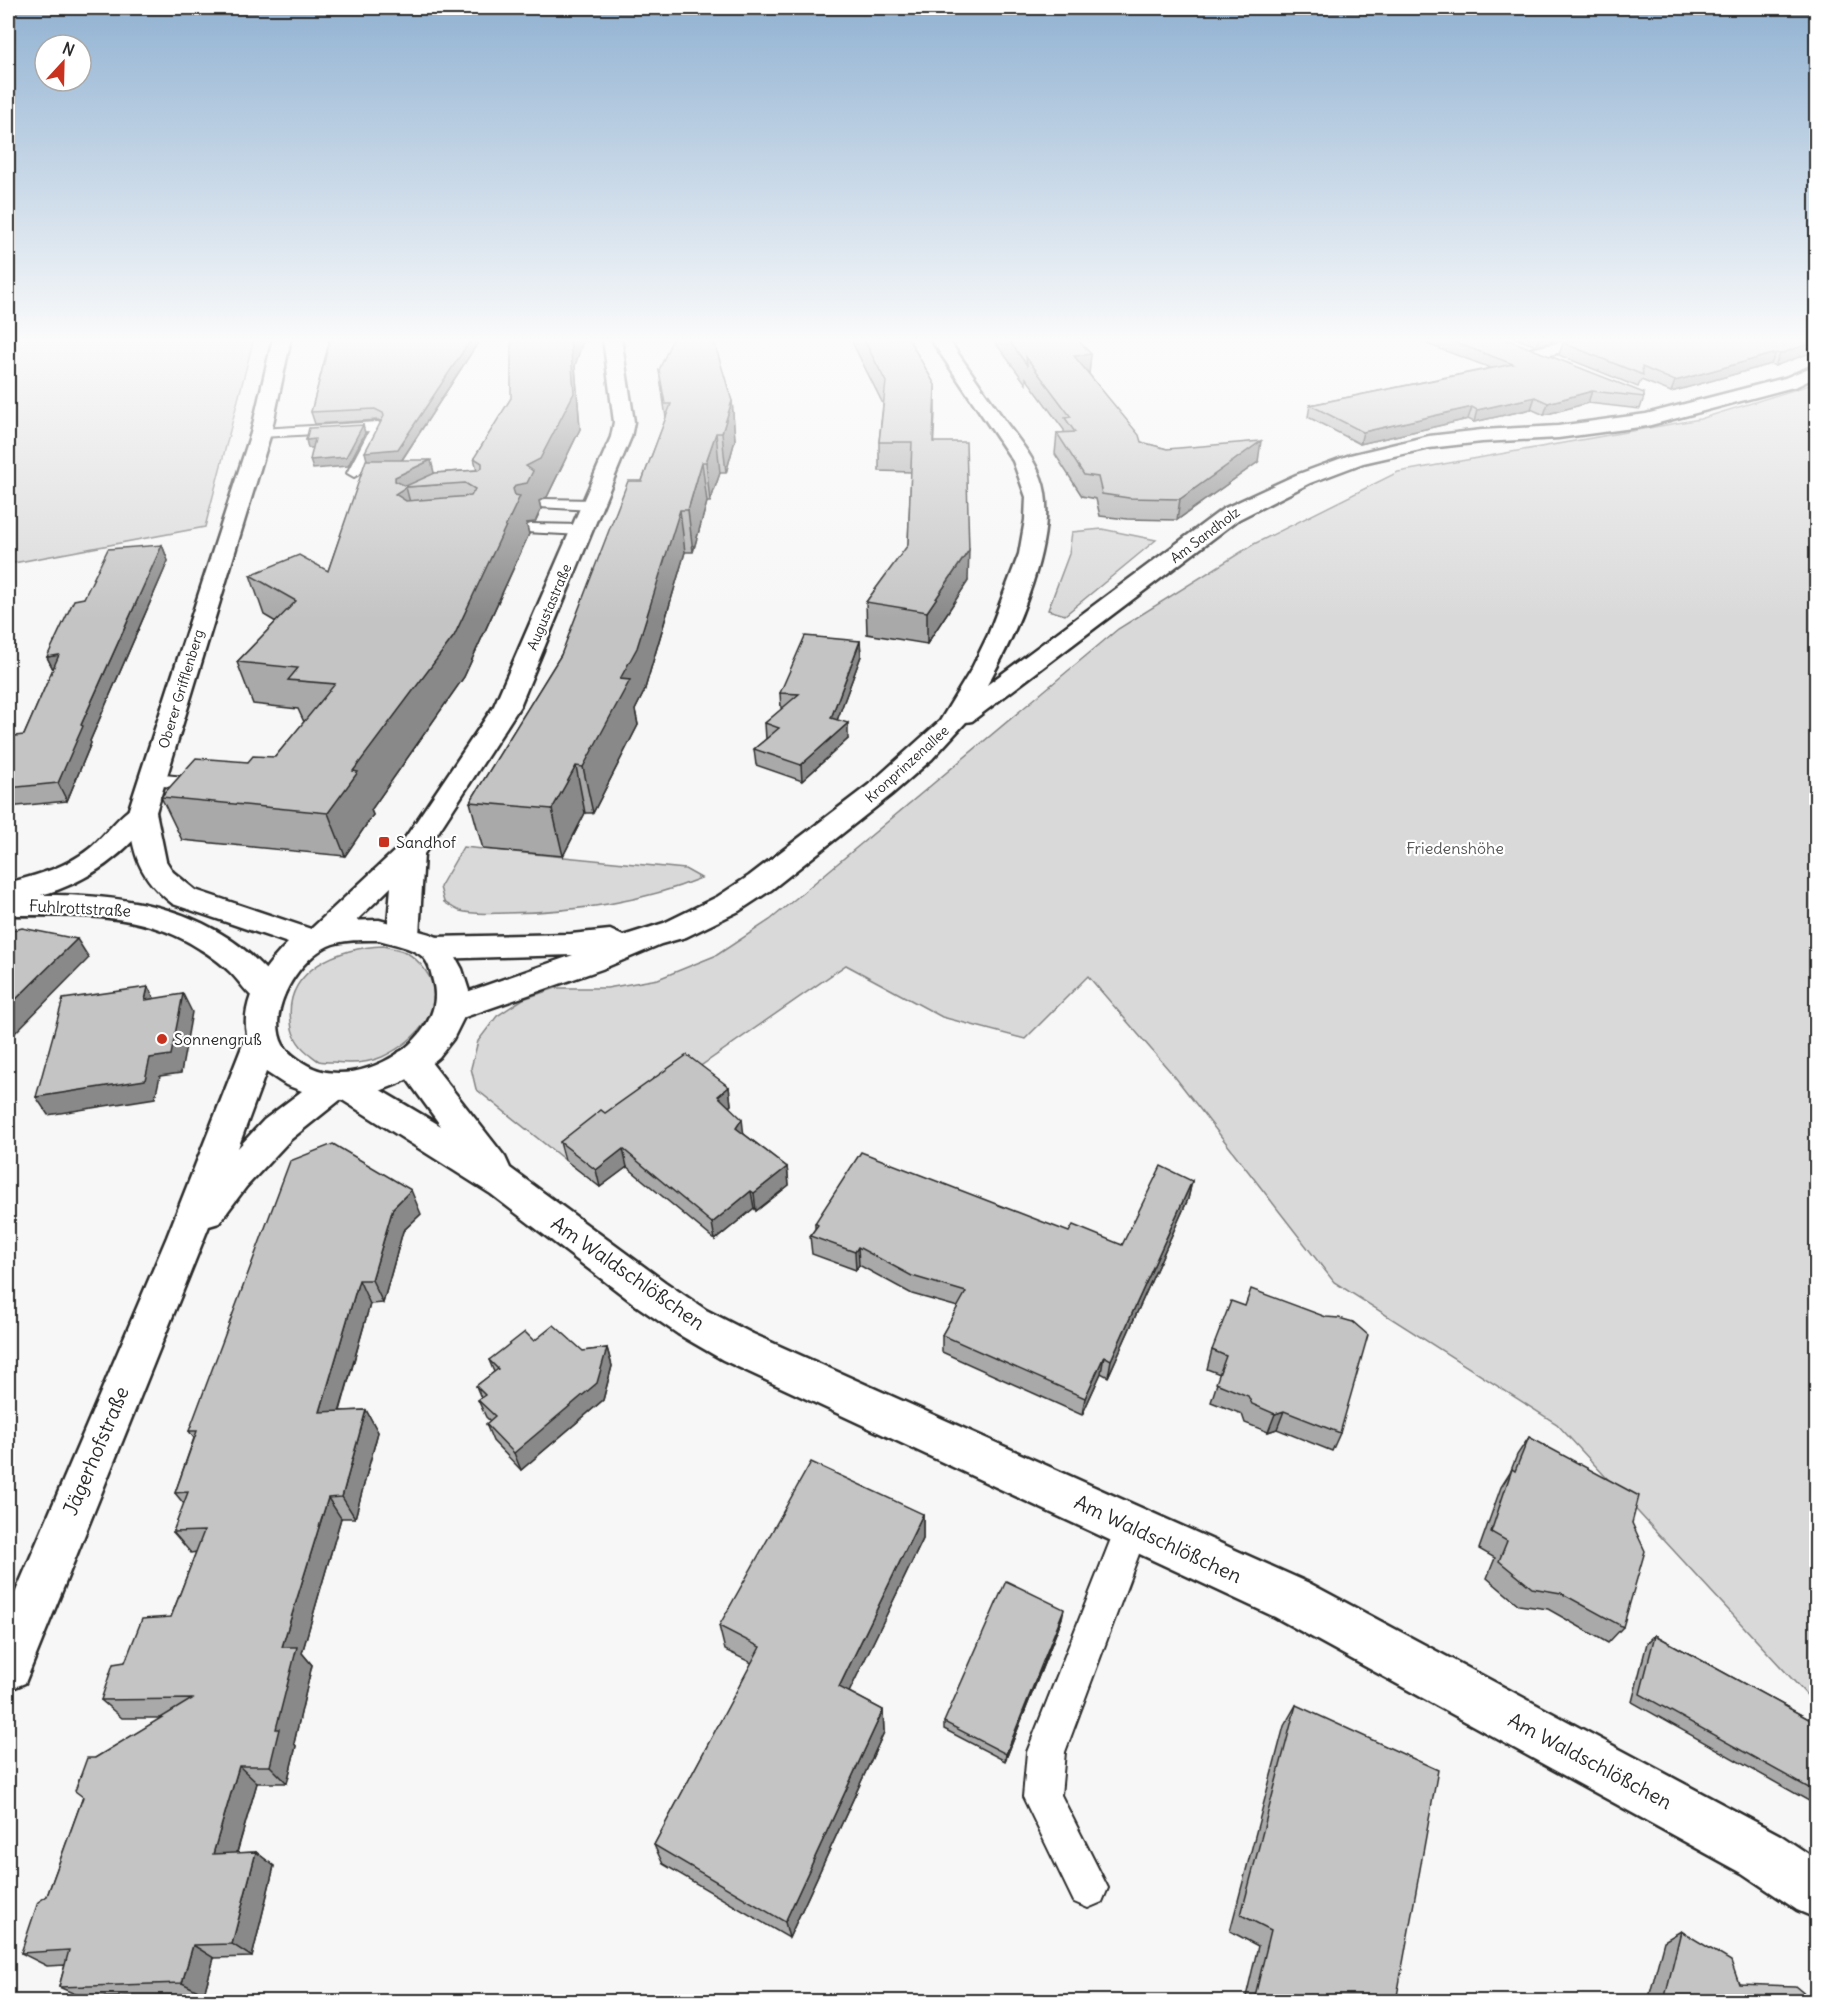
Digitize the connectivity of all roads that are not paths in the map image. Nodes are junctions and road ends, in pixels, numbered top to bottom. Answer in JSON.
{"nodes":[{"id":1,"x":294,"y":432,"type":"edge"},
{"id":2,"x":375,"y":432,"type":"edge"},
{"id":3,"x":622,"y":432,"type":"edge"},
{"id":4,"x":1003,"y":432,"type":"edge"},
{"id":5,"x":1550,"y":432,"type":"edge"},
{"id":6,"x":261,"y":434,"type":"joint"},
{"id":7,"x":354,"y":473,"type":"dead end"},
{"id":8,"x":544,"y":504,"type":"edge"},
{"id":9,"x":592,"y":505,"type":"junction"},
{"id":10,"x":531,"y":529,"type":"edge"},
{"id":11,"x":582,"y":530,"type":"junction"},
{"id":12,"x":951,"y":725,"type":"junction"},
{"id":13,"x":153,"y":780,"type":"junction"},
{"id":14,"x":230,"y":788,"type":"edge"},
{"id":15,"x":142,"y":812,"type":"junction"},
{"id":16,"x":409,"y":854,"type":"junction"},
{"id":17,"x":8,"y":893,"type":"edge"},
{"id":18,"x":8,"y":905,"type":"edge"},
{"id":19,"x":403,"y":935,"type":"junction"},
{"id":20,"x":650,"y":937,"type":"junction"},
{"id":21,"x":318,"y":938,"type":"junction"},
{"id":22,"x":433,"y":948,"type":"junction"},
{"id":23,"x":269,"y":993,"type":"junction"},
{"id":24,"x":453,"y":1009,"type":"junction"},
{"id":25,"x":262,"y":1036,"type":"junction"},
{"id":26,"x":411,"y":1061,"type":"junction"},
{"id":27,"x":340,"y":1087,"type":"junction"},
{"id":28,"x":504,"y":1183,"type":"junction"},
{"id":29,"x":186,"y":1237,"type":"junction"},
{"id":30,"x":1132,"y":1527,"type":"junction"},
{"id":31,"x":8,"y":1665,"type":"edge"},
{"id":32,"x":1088,"y":1888,"type":"dead end"},
{"id":33,"x":1816,"y":1891,"type":"edge"}],
"edges":[{"from":1,"to":6,"type":"lane"},
{"from":2,"to":7,"type":"lane"},
{"from":3,"to":9,"type":"street","name":"Augustastraße"},
{"from":4,"to":12,"type":"street","name":"Kronprinzenallee"},
{"from":5,"to":12,"type":"street","name":"Am Sandholz"},
{"from":6,"to":13,"type":"street","name":"Oberer Grifflenberg"},
{"from":8,"to":9,"type":"lane"},
{"from":9,"to":11,"type":"street","name":"Augustastraße"},
{"from":10,"to":11,"type":"lane"},
{"from":11,"to":16,"type":"street","name":"Augustastraße"},
{"from":12,"to":20,"type":"street","name":"Kronprinzenallee"},
{"from":13,"to":14,"type":"lane"},
{"from":13,"to":15,"type":"street","name":"Oberer Grifflenberg"},
{"from":15,"to":17,"type":"street","name":"Fuhlrottstraße"},
{"from":15,"to":21,"type":"street","name":"Oberer Grifflenberg"},
{"from":16,"to":19,"type":"street","name":"Augustastraße"},
{"from":16,"to":21,"type":"street","name":"Augustastraße"},
{"from":18,"to":23,"type":"street","name":"Fuhlrottstraße"},
{"from":19,"to":21,"type":"street"},
{"from":19,"to":22,"type":"street"},
{"from":20,"to":22,"type":"street","name":"Kronprinzenallee"},
{"from":20,"to":24,"type":"street","name":"Kronprinzenallee"},
{"from":21,"to":23,"type":"street"},
{"from":22,"to":24,"type":"street"},
{"from":23,"to":25,"type":"street"},
{"from":24,"to":26,"type":"street"},
{"from":25,"to":27,"type":"street"},
{"from":25,"to":29,"type":"street","name":"Jägerhofstraße"},
{"from":26,"to":27,"type":"street"},
{"from":26,"to":28,"type":"street","name":"Am Waldschlößchen"},
{"from":27,"to":28,"type":"street","name":"Am Waldschlößchen"},
{"from":27,"to":29,"type":"street","name":"Jägerhofstraße"},
{"from":28,"to":30,"type":"street","name":"Am Waldschlößchen"},
{"from":29,"to":31,"type":"street","name":"Jägerhofstraße"},
{"from":30,"to":32,"type":"lane"},
{"from":30,"to":33,"type":"street","name":"Am Waldschlößchen"}]}
